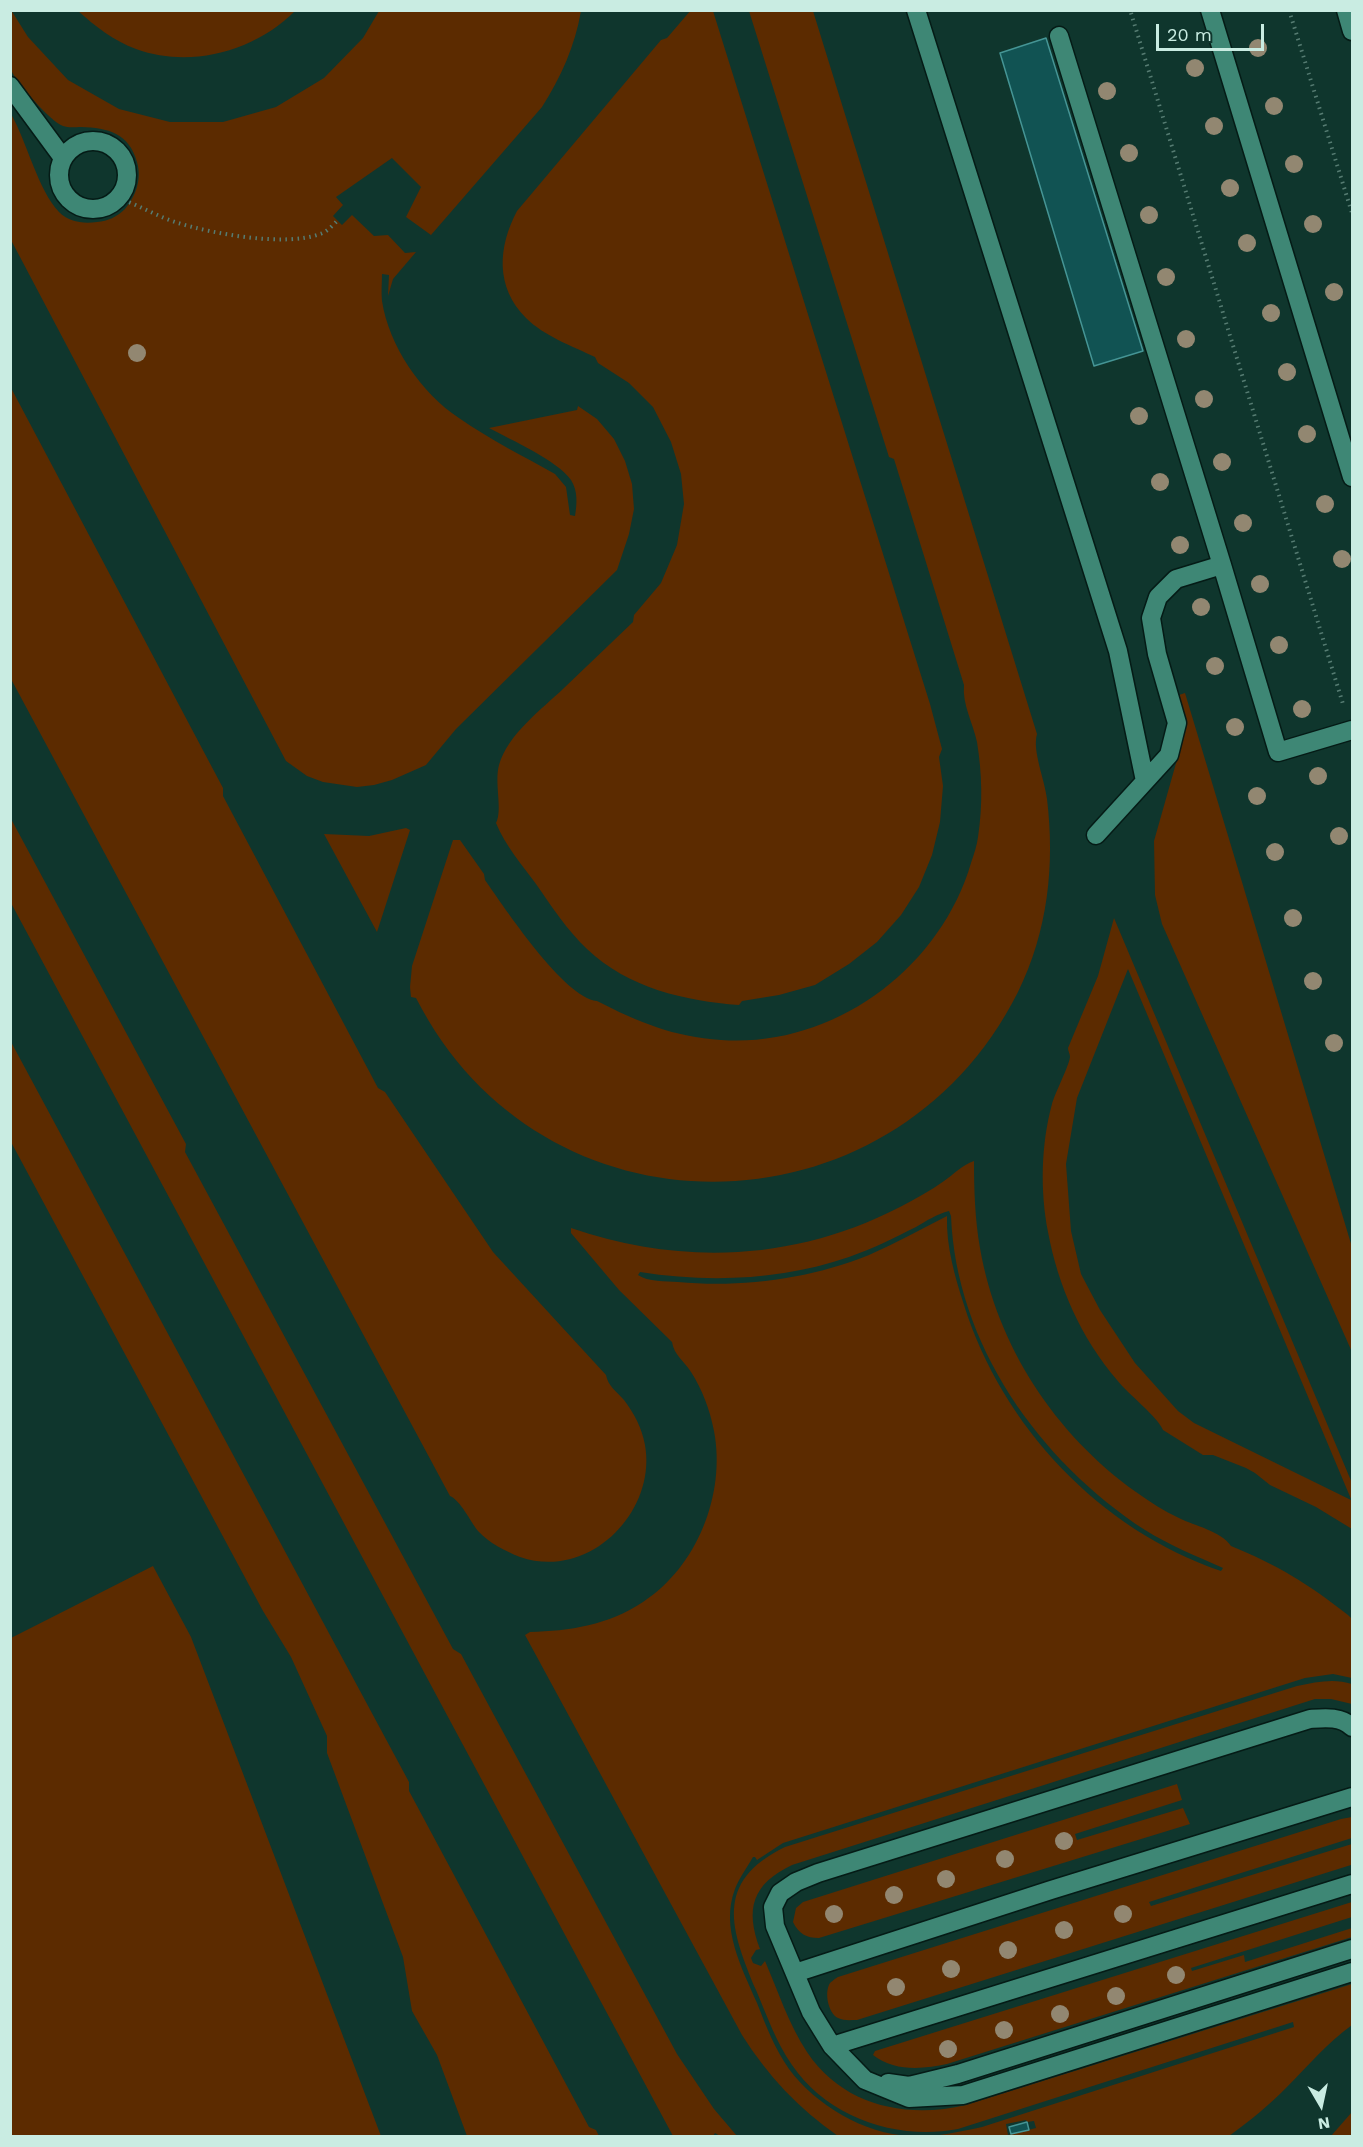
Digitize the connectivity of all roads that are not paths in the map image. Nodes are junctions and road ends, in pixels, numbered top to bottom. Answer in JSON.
{"nodes":[{"id":1,"x":916,"y":10,"type":"edge"},
{"id":2,"x":1210,"y":10,"type":"edge"},
{"id":3,"x":1346,"y":10,"type":"edge"},
{"id":4,"x":1353,"y":31,"type":"edge"},
{"id":5,"x":1059,"y":36,"type":"dead end"},
{"id":6,"x":10,"y":86,"type":"edge"},
{"id":7,"x":63,"y":158,"type":"junction"},
{"id":8,"x":1353,"y":477,"type":"edge"},
{"id":9,"x":1222,"y":565,"type":"junction"},
{"id":10,"x":1352,"y":730,"type":"edge"},
{"id":11,"x":1145,"y":781,"type":"junction"},
{"id":12,"x":1096,"y":836,"type":"dead end"},
{"id":13,"x":1353,"y":1727,"type":"edge"},
{"id":14,"x":1353,"y":1797,"type":"edge"},
{"id":15,"x":1353,"y":1884,"type":"edge"},
{"id":16,"x":1353,"y":1948,"type":"edge"},
{"id":17,"x":1353,"y":1972,"type":"edge"},
{"id":18,"x":795,"y":1973,"type":"junction"},
{"id":19,"x":832,"y":2046,"type":"junction"},
{"id":20,"x":865,"y":2080,"type":"junction"}],
"edges":[{"from":1,"to":11,"type":"lane"},
{"from":2,"to":8,"type":"lane"},
{"from":3,"to":4,"type":"lane"},
{"from":5,"to":9,"type":"lane"},
{"from":6,"to":7,"type":"lane"},
{"from":7,"to":7,"type":"lane"},
{"from":9,"to":10,"type":"lane"},
{"from":9,"to":11,"type":"lane"},
{"from":11,"to":12,"type":"lane"},
{"from":13,"to":18,"type":"lane"},
{"from":14,"to":18,"type":"lane"},
{"from":15,"to":19,"type":"lane"},
{"from":16,"to":20,"type":"lane"},
{"from":17,"to":20,"type":"lane"},
{"from":18,"to":19,"type":"lane"},
{"from":19,"to":20,"type":"lane"}]}
